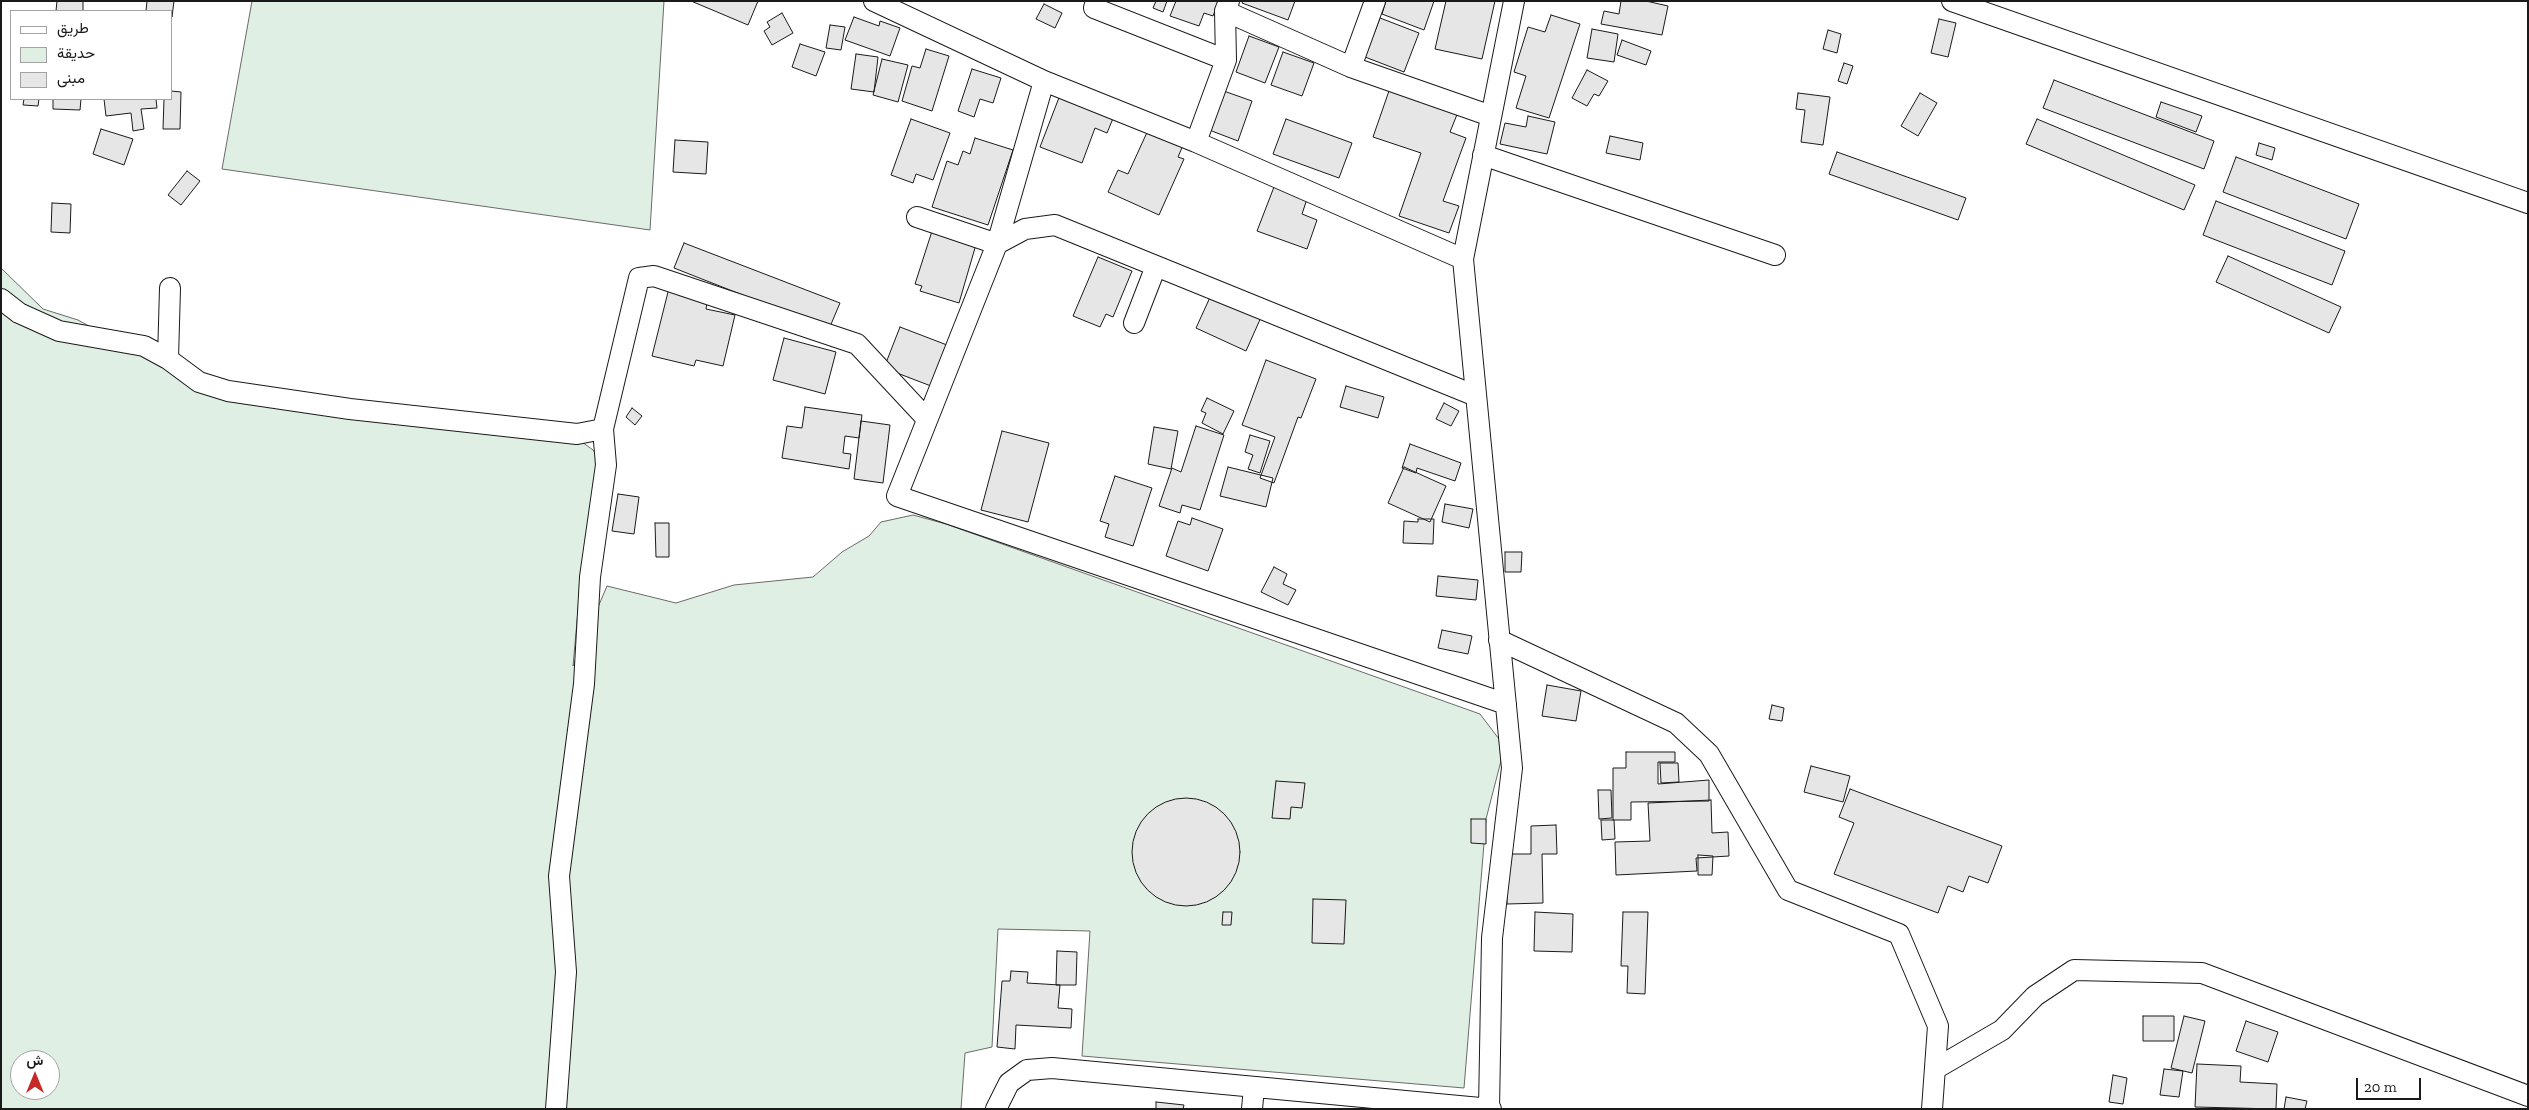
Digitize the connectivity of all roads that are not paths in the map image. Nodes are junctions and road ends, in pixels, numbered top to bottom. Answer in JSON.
{"nodes":[{"id":1,"x":874,"y":1,"type":"edge"},
{"id":2,"x":1096,"y":1,"type":"edge"},
{"id":3,"x":1375,"y":1,"type":"edge"},
{"id":4,"x":1514,"y":1,"type":"edge"},
{"id":5,"x":1952,"y":1,"type":"edge"},
{"id":6,"x":1227,"y":6,"type":"edge"},
{"id":7,"x":1226,"y":60,"type":"junction"},
{"id":8,"x":1351,"y":67,"type":"junction"},
{"id":9,"x":1044,"y":81,"type":"junction"},
{"id":10,"x":1491,"y":116,"type":"junction"},
{"id":11,"x":1196,"y":142,"type":"junction"},
{"id":12,"x":1483,"y":155,"type":"junction"},
{"id":13,"x":2528,"y":203,"type":"edge"},
{"id":14,"x":917,"y":217,"type":"dead end"},
{"id":15,"x":997,"y":244,"type":"junction"},
{"id":16,"x":1775,"y":256,"type":"dead end"},
{"id":17,"x":1463,"y":259,"type":"junction"},
{"id":18,"x":1156,"y":266,"type":"junction"},
{"id":19,"x":170,"y":288,"type":"dead end"},
{"id":20,"x":1,"y":299,"type":"edge"},
{"id":21,"x":1134,"y":323,"type":"dead end"},
{"id":22,"x":168,"y":359,"type":"junction"},
{"id":23,"x":1476,"y":396,"type":"junction"},
{"id":24,"x":926,"y":418,"type":"junction"},
{"id":25,"x":603,"y":429,"type":"junction"},
{"id":26,"x":1499,"y":640,"type":"junction"},
{"id":27,"x":1506,"y":704,"type":"junction"},
{"id":28,"x":1935,"y":1069,"type":"junction"},
{"id":29,"x":1254,"y":1087,"type":"junction"},
{"id":30,"x":2528,"y":1096,"type":"edge"},
{"id":31,"x":556,"y":1109,"type":"edge"},
{"id":32,"x":996,"y":1109,"type":"edge"},
{"id":33,"x":1252,"y":1109,"type":"edge"},
{"id":34,"x":1490,"y":1109,"type":"edge"},
{"id":35,"x":1932,"y":1109,"type":"edge"}],
"edges":[{"from":1,"to":9,"type":"street"},
{"from":2,"to":7,"type":"street"},
{"from":3,"to":8,"type":"street"},
{"from":4,"to":10,"type":"street"},
{"from":5,"to":13,"type":"street"},
{"from":6,"to":7,"type":"street"},
{"from":6,"to":8,"type":"street"},
{"from":7,"to":11,"type":"street"},
{"from":8,"to":10,"type":"street"},
{"from":9,"to":11,"type":"street"},
{"from":9,"to":15,"type":"street"},
{"from":10,"to":12,"type":"street"},
{"from":11,"to":17,"type":"street"},
{"from":12,"to":16,"type":"street"},
{"from":12,"to":17,"type":"street"},
{"from":14,"to":15,"type":"street"},
{"from":15,"to":18,"type":"street"},
{"from":15,"to":24,"type":"street"},
{"from":17,"to":23,"type":"street"},
{"from":18,"to":21,"type":"street"},
{"from":18,"to":23,"type":"street"},
{"from":19,"to":22,"type":"street"},
{"from":20,"to":22,"type":"street"},
{"from":22,"to":25,"type":"street"},
{"from":23,"to":26,"type":"street"},
{"from":24,"to":25,"type":"street"},
{"from":24,"to":27,"type":"street"},
{"from":25,"to":31,"type":"street"},
{"from":26,"to":27,"type":"street"},
{"from":26,"to":28,"type":"street"},
{"from":27,"to":34,"type":"street"},
{"from":28,"to":30,"type":"street"},
{"from":28,"to":35,"type":"street"},
{"from":29,"to":32,"type":"street"},
{"from":29,"to":33,"type":"street"},
{"from":29,"to":34,"type":"street"}]}
